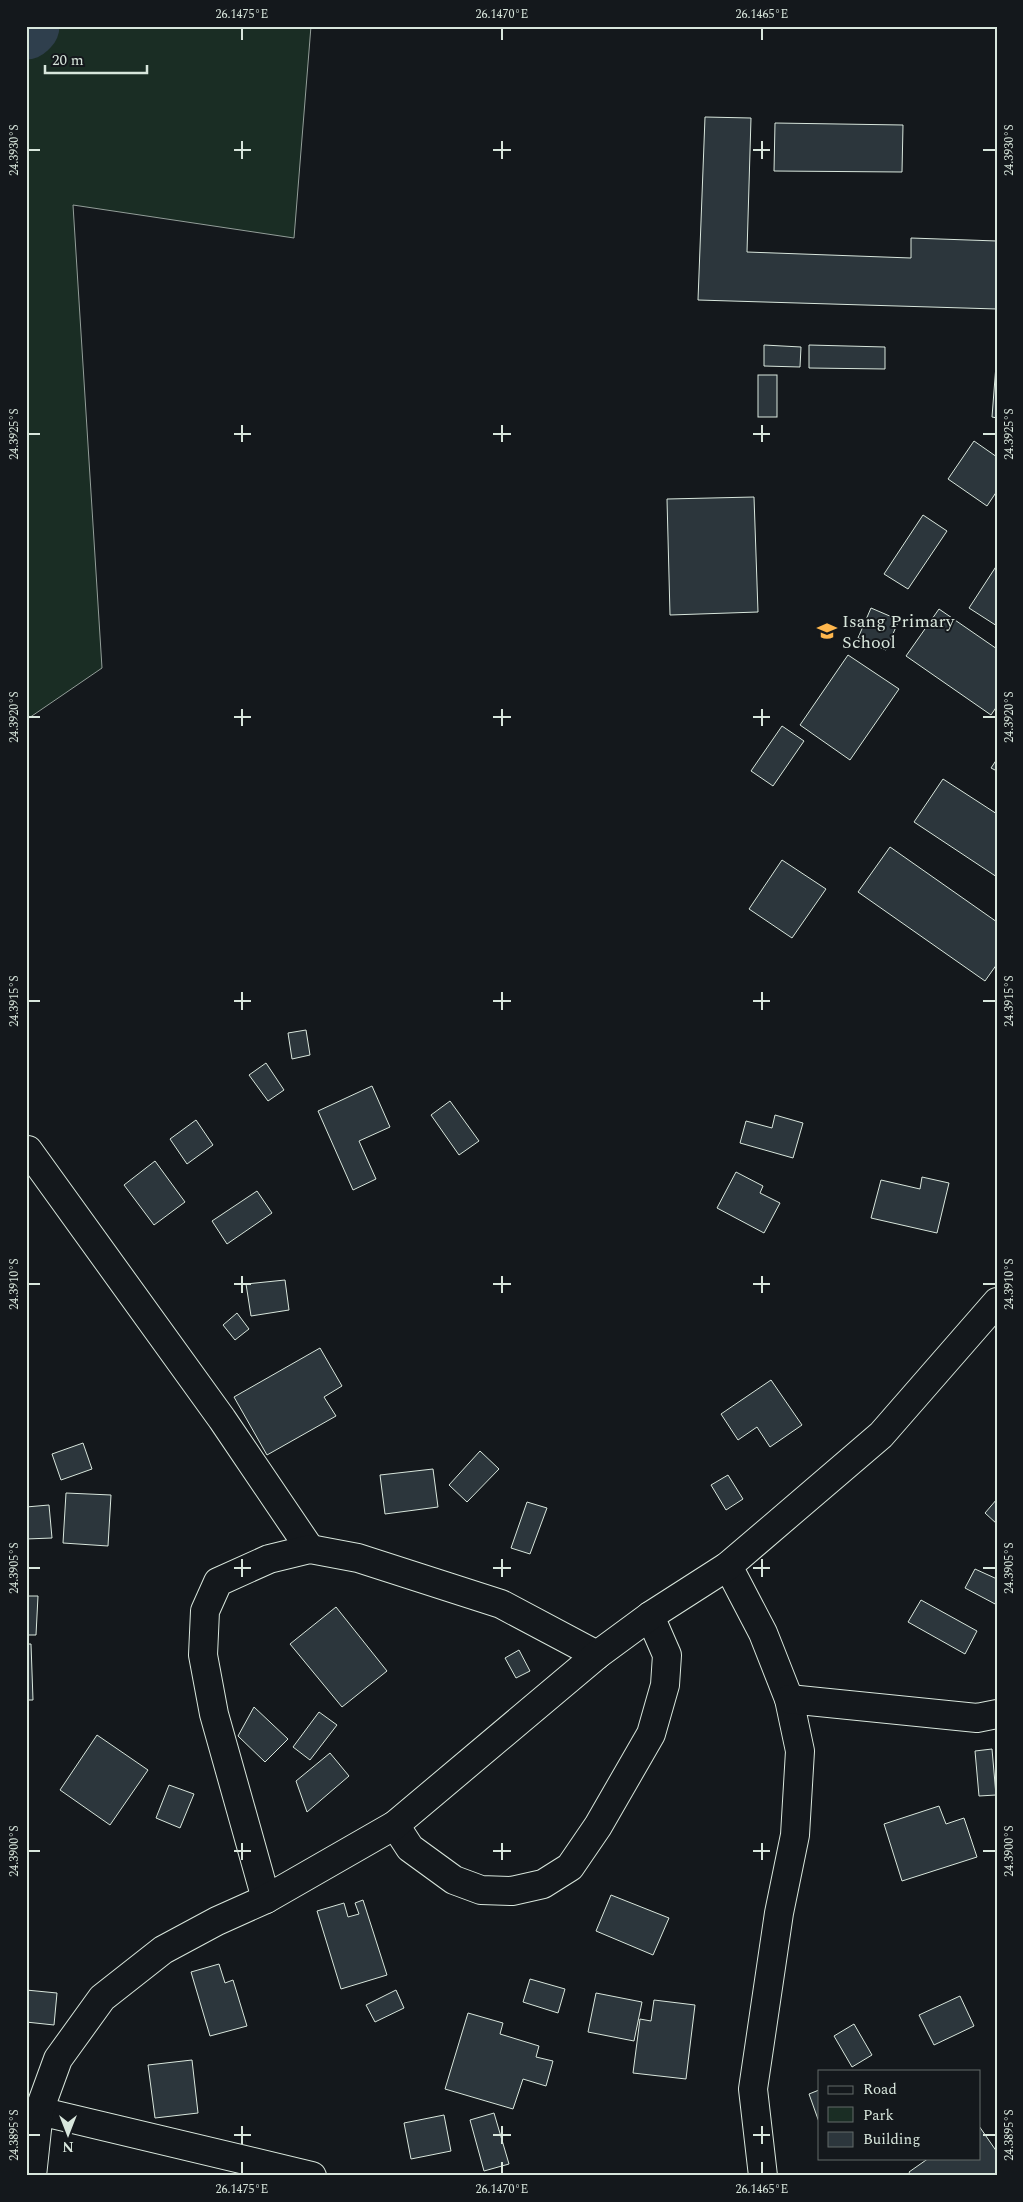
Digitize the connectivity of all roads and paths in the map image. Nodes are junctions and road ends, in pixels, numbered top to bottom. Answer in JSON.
{"nodes":[{"id":1,"x":28,"y":1150,"type":"dead end"},
{"id":2,"x":997,"y":1302,"type":"edge"},
{"id":3,"x":310,"y":1549,"type":"junction"},
{"id":4,"x":728,"y":1566,"type":"junction"},
{"id":5,"x":650,"y":1616,"type":"junction"},
{"id":6,"x":596,"y":1655,"type":"junction"},
{"id":7,"x":789,"y":1699,"type":"junction"},
{"id":8,"x":997,"y":1714,"type":"edge"},
{"id":9,"x":394,"y":1825,"type":"junction"},
{"id":10,"x":266,"y":1899,"type":"junction"},
{"id":11,"x":32,"y":2112,"type":"edge"},
{"id":12,"x":32,"y":2176,"type":"edge"},
{"id":13,"x":312,"y":2176,"type":"edge"},
{"id":14,"x":763,"y":2176,"type":"edge"}],
"edges":[{"from":1,"to":3,"type":"street"},
{"from":2,"to":4,"type":"street"},
{"from":3,"to":6,"type":"street"},
{"from":3,"to":10,"type":"street"},
{"from":4,"to":5,"type":"street"},
{"from":4,"to":7,"type":"street"},
{"from":5,"to":6,"type":"street"},
{"from":5,"to":9,"type":"street"},
{"from":6,"to":9,"type":"street"},
{"from":7,"to":8,"type":"street"},
{"from":7,"to":14,"type":"street"},
{"from":9,"to":10,"type":"street"},
{"from":10,"to":11,"type":"street"},
{"from":11,"to":12,"type":"street"},
{"from":11,"to":13,"type":"street"}]}
